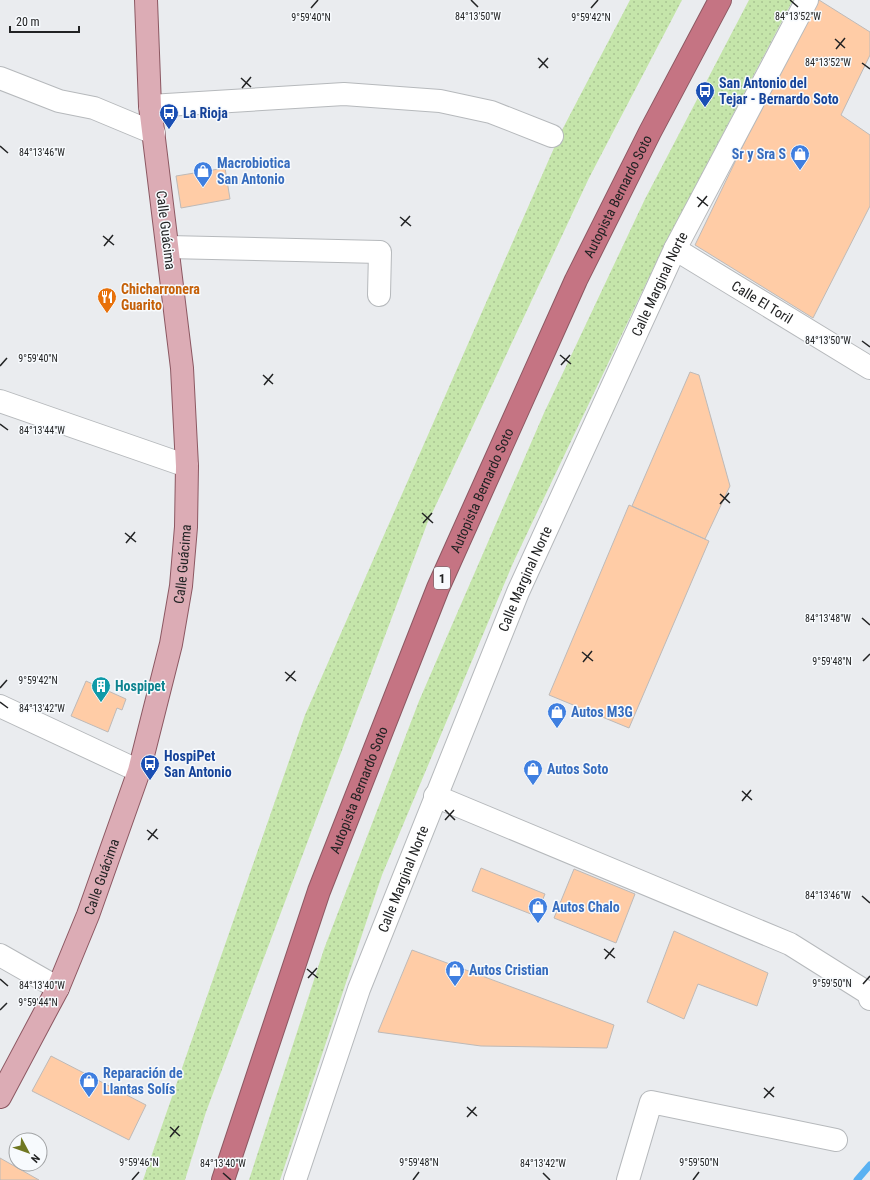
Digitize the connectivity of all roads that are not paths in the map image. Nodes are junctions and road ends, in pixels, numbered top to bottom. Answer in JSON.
{"nodes":[{"id":1,"x":146,"y":0,"type":"edge"},
{"id":2,"x":720,"y":0,"type":"edge"},
{"id":3,"x":807,"y":0,"type":"edge"},
{"id":4,"x":0,"y":78,"type":"edge"},
{"id":5,"x":150,"y":106,"type":"junction"},
{"id":6,"x":552,"y":136,"type":"dead end"},
{"id":7,"x":155,"y":142,"type":"junction"},
{"id":8,"x":168,"y":247,"type":"junction"},
{"id":9,"x":675,"y":249,"type":"junction"},
{"id":10,"x":379,"y":295,"type":"dead end"},
{"id":11,"x":870,"y":368,"type":"edge"},
{"id":12,"x":0,"y":401,"type":"edge"},
{"id":13,"x":187,"y":466,"type":"junction"},
{"id":14,"x":0,"y":706,"type":"edge"},
{"id":15,"x":139,"y":771,"type":"junction"},
{"id":16,"x":436,"y":796,"type":"junction"},
{"id":17,"x":0,"y":955,"type":"edge"},
{"id":18,"x":58,"y":988,"type":"junction"},
{"id":19,"x":870,"y":999,"type":"edge"},
{"id":20,"x":0,"y":1097,"type":"edge"},
{"id":21,"x":836,"y":1140,"type":"dead end"},
{"id":22,"x":223,"y":1180,"type":"edge"},
{"id":23,"x":295,"y":1180,"type":"edge"},
{"id":24,"x":628,"y":1180,"type":"edge"}],
"edges":[{"from":1,"to":5,"type":"main road","name":"Calle Guácima"},
{"from":2,"to":22,"type":"highway","name":"Autopista Bernardo Soto","number":"1"},
{"from":3,"to":9,"type":"street","name":"Calle Marginal Norte"},
{"from":4,"to":7,"type":"street"},
{"from":5,"to":6,"type":"street"},
{"from":5,"to":7,"type":"main road","name":"Calle Guácima"},
{"from":7,"to":8,"type":"main road","name":"Calle Guácima"},
{"from":8,"to":10,"type":"street"},
{"from":8,"to":13,"type":"main road","name":"Calle Guácima"},
{"from":9,"to":11,"type":"street","name":"Calle El Toril"},
{"from":9,"to":16,"type":"street","name":"Calle Marginal Norte"},
{"from":12,"to":13,"type":"street"},
{"from":13,"to":15,"type":"main road","name":"Calle Guácima"},
{"from":14,"to":15,"type":"street"},
{"from":15,"to":18,"type":"main road","name":"Calle Guácima"},
{"from":16,"to":19,"type":"street"},
{"from":16,"to":23,"type":"street","name":"Calle Marginal Norte"},
{"from":17,"to":18,"type":"street"},
{"from":18,"to":20,"type":"main road","name":"Calle Guácima"},
{"from":21,"to":24,"type":"street"}]}
